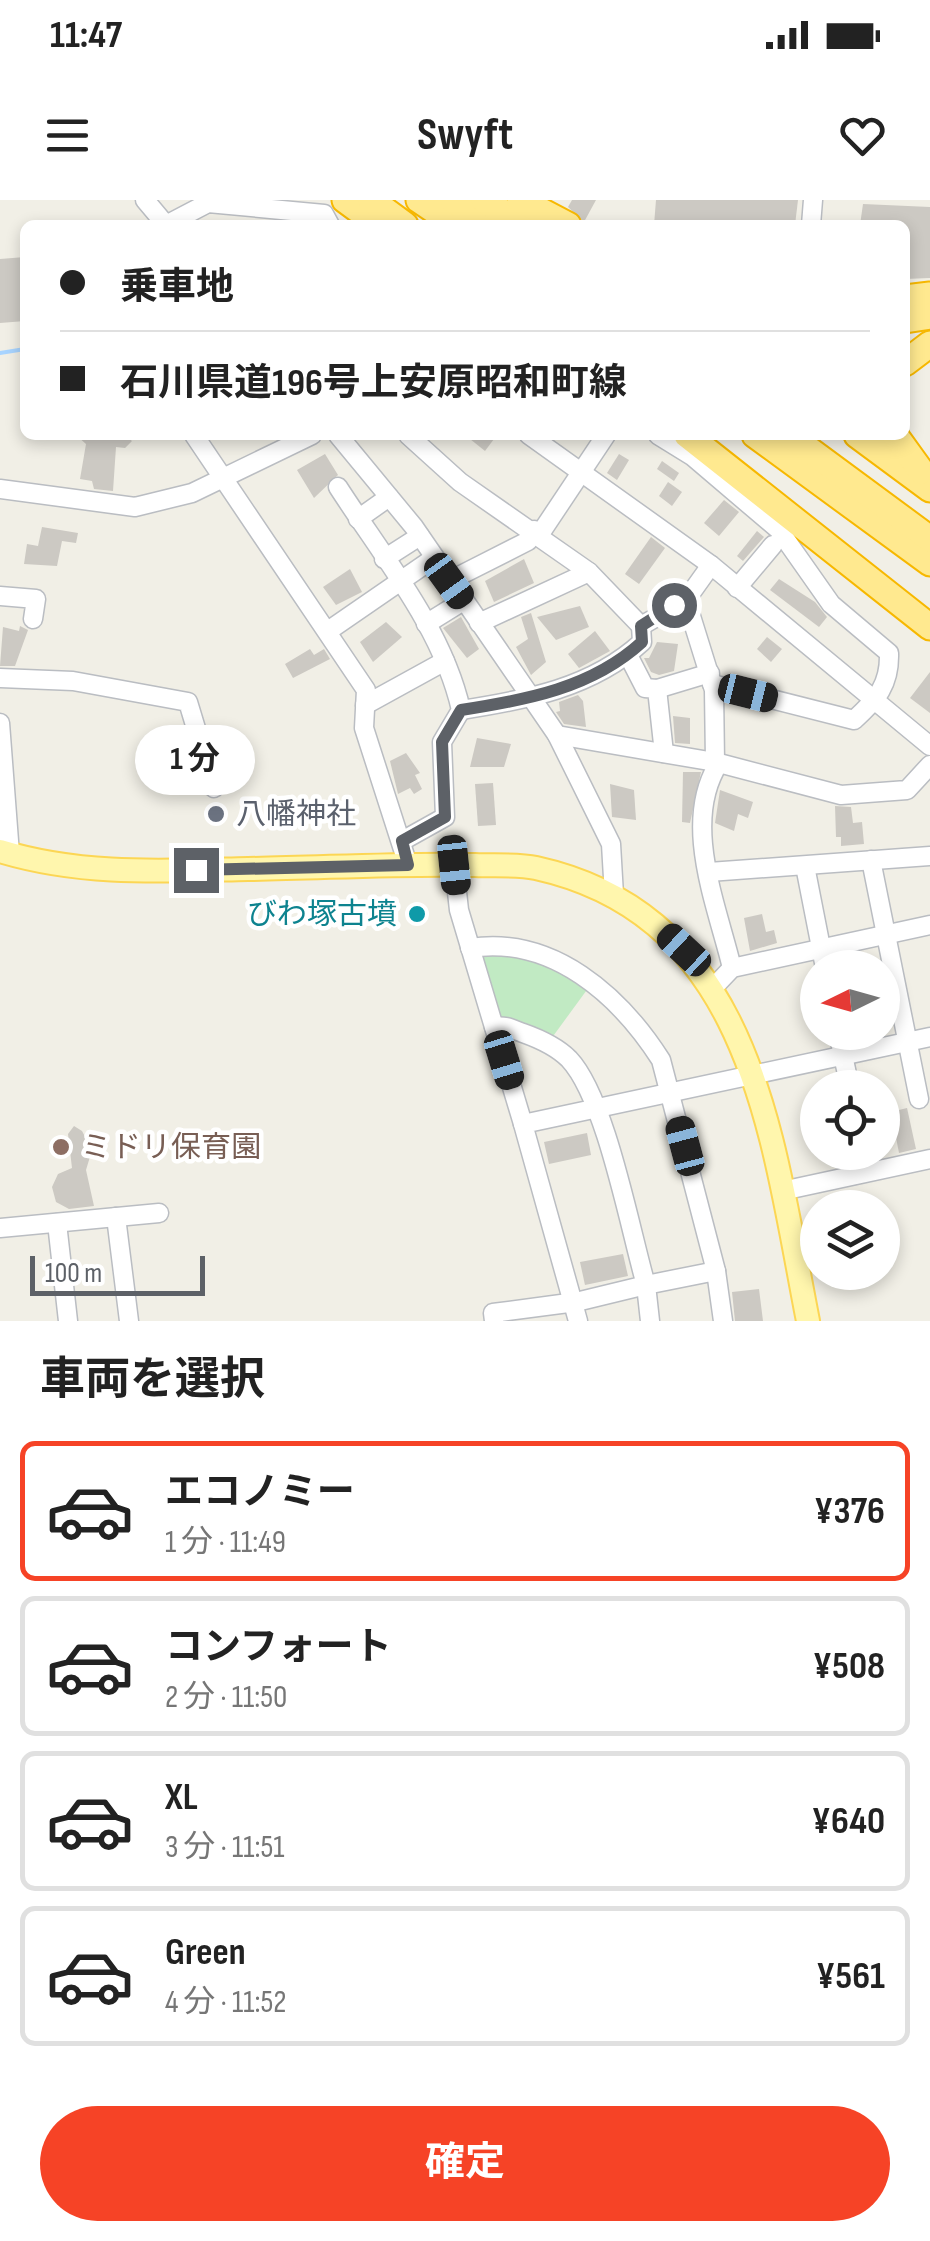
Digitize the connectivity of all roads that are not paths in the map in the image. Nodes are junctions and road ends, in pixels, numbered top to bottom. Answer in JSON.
{"nodes":[{"id":1,"x":145,"y":200,"type":"edge"},
{"id":2,"x":335,"y":200,"type":"edge"},
{"id":3,"x":346,"y":200,"type":"edge"},
{"id":4,"x":419,"y":200,"type":"edge"},
{"id":5,"x":453,"y":200,"type":"edge"},
{"id":6,"x":484,"y":200,"type":"edge"},
{"id":7,"x":516,"y":200,"type":"edge"},
{"id":8,"x":373,"y":219,"type":"edge"},
{"id":9,"x":162,"y":220,"type":"edge"},
{"id":10,"x":176,"y":220,"type":"edge"},
{"id":11,"x":327,"y":220,"type":"edge"},
{"id":12,"x":449,"y":220,"type":"edge"},
{"id":13,"x":482,"y":220,"type":"edge"},
{"id":14,"x":514,"y":220,"type":"edge"},
{"id":15,"x":538,"y":220,"type":"edge"},
{"id":16,"x":558,"y":220,"type":"edge"},
{"id":17,"x":930,"y":344,"type":"edge"},
{"id":18,"x":910,"y":359,"type":"edge"},
{"id":19,"x":197,"y":440,"type":"edge"},
{"id":20,"x":302,"y":440,"type":"edge"},
{"id":21,"x":342,"y":440,"type":"edge"},
{"id":22,"x":414,"y":440,"type":"edge"},
{"id":23,"x":536,"y":440,"type":"edge"},
{"id":24,"x":603,"y":440,"type":"edge"},
{"id":25,"x":666,"y":440,"type":"edge"},
{"id":26,"x":693,"y":440,"type":"edge"},
{"id":27,"x":762,"y":440,"type":"edge"},
{"id":28,"x":795,"y":440,"type":"edge"},
{"id":29,"x":864,"y":440,"type":"edge"},
{"id":30,"x":898,"y":440,"type":"edge"},
{"id":31,"x":584,"y":472,"type":"junction"},
{"id":32,"x":224,"y":478,"type":"junction"},
{"id":33,"x":930,"y":485,"type":"edge"},
{"id":34,"x":338,"y":487,"type":"dead end"},
{"id":35,"x":0,"y":489,"type":"edge"},
{"id":36,"x":389,"y":496,"type":"junction"},
{"id":37,"x":358,"y":519,"type":"junction"},
{"id":38,"x":538,"y":532,"type":"junction"},
{"id":39,"x":420,"y":536,"type":"junction"},
{"id":40,"x":930,"y":539,"type":"edge"},
{"id":41,"x":772,"y":545,"type":"dead end"},
{"id":42,"x":434,"y":558,"type":"junction"},
{"id":43,"x":384,"y":559,"type":"junction"},
{"id":44,"x":930,"y":563,"type":"edge"},
{"id":45,"x":711,"y":566,"type":"junction"},
{"id":46,"x":590,"y":572,"type":"junction"},
{"id":47,"x":449,"y":581,"type":"junction"},
{"id":48,"x":400,"y":583,"type":"junction"},
{"id":49,"x":738,"y":588,"type":"junction"},
{"id":50,"x":0,"y":596,"type":"edge"},
{"id":51,"x":463,"y":600,"type":"junction"},
{"id":52,"x":686,"y":600,"type":"junction"},
{"id":53,"x":33,"y":620,"type":"dead end"},
{"id":54,"x":479,"y":623,"type":"junction"},
{"id":55,"x":426,"y":624,"type":"junction"},
{"id":56,"x":641,"y":626,"type":"junction"},
{"id":57,"x":930,"y":626,"type":"edge"},
{"id":58,"x":328,"y":631,"type":"junction"},
{"id":59,"x":628,"y":655,"type":"junction"},
{"id":60,"x":446,"y":661,"type":"junction"},
{"id":61,"x":0,"y":678,"type":"edge"},
{"id":62,"x":711,"y":678,"type":"junction"},
{"id":63,"x":658,"y":689,"type":"junction"},
{"id":64,"x":533,"y":700,"type":"junction"},
{"id":65,"x":876,"y":700,"type":"junction"},
{"id":66,"x":365,"y":705,"type":"junction"},
{"id":67,"x":461,"y":710,"type":"junction"},
{"id":68,"x":0,"y":723,"type":"edge"},
{"id":69,"x":558,"y":734,"type":"junction"},
{"id":70,"x":930,"y":746,"type":"edge"},
{"id":71,"x":664,"y":753,"type":"junction"},
{"id":72,"x":717,"y":762,"type":"junction"},
{"id":73,"x":930,"y":765,"type":"edge"},
{"id":74,"x":214,"y":788,"type":"dead end"},
{"id":75,"x":402,"y":841,"type":"junction"},
{"id":76,"x":5,"y":853,"type":"edge"},
{"id":77,"x":930,"y":856,"type":"edge"},
{"id":78,"x":870,"y":860,"type":"junction"},
{"id":79,"x":408,"y":865,"type":"junction"},
{"id":80,"x":454,"y":865,"type":"junction"},
{"id":81,"x":805,"y":866,"type":"junction"},
{"id":82,"x":709,"y":872,"type":"junction"},
{"id":83,"x":614,"y":895,"type":"junction"},
{"id":84,"x":930,"y":925,"type":"edge"},
{"id":85,"x":886,"y":935,"type":"junction"},
{"id":86,"x":470,"y":948,"type":"junction"},
{"id":87,"x":821,"y":950,"type":"edge"},
{"id":88,"x":845,"y":950,"type":"edge"},
{"id":89,"x":800,"y":961,"type":"edge"},
{"id":90,"x":732,"y":968,"type":"junction"},
{"id":91,"x":712,"y":990,"type":"junction"},
{"id":92,"x":494,"y":1027,"type":"junction"},
{"id":93,"x":930,"y":1037,"type":"edge"},
{"id":94,"x":906,"y":1042,"type":"junction"},
{"id":95,"x":842,"y":1050,"type":"edge"},
{"id":96,"x":843,"y":1056,"type":"junction"},
{"id":97,"x":846,"y":1070,"type":"edge"},
{"id":98,"x":753,"y":1074,"type":"junction"},
{"id":99,"x":671,"y":1095,"type":"junction"},
{"id":100,"x":919,"y":1099,"type":"dead end"},
{"id":101,"x":596,"y":1110,"type":"junction"},
{"id":102,"x":523,"y":1124,"type":"junction"},
{"id":103,"x":930,"y":1160,"type":"edge"},
{"id":104,"x":782,"y":1191,"type":"junction"},
{"id":105,"x":159,"y":1214,"type":"dead end"},
{"id":106,"x":116,"y":1217,"type":"junction"},
{"id":107,"x":56,"y":1222,"type":"junction"},
{"id":108,"x":0,"y":1228,"type":"edge"},
{"id":109,"x":716,"y":1271,"type":"junction"},
{"id":110,"x":646,"y":1286,"type":"junction"},
{"id":111,"x":577,"y":1311,"type":"edge"},
{"id":112,"x":68,"y":1321,"type":"edge"},
{"id":113,"x":129,"y":1321,"type":"edge"},
{"id":114,"x":494,"y":1321,"type":"edge"},
{"id":115,"x":650,"y":1321,"type":"edge"},
{"id":116,"x":724,"y":1321,"type":"edge"},
{"id":117,"x":808,"y":1321,"type":"edge"}],
"edges":[{"from":1,"to":9,"type":"street"},
{"from":2,"to":8,"type":"street"},
{"from":3,"to":8,"type":"highway"},
{"from":4,"to":12,"type":"highway"},
{"from":5,"to":13,"type":"highway"},
{"from":6,"to":14,"type":"highway"},
{"from":7,"to":15,"type":"highway"},
{"from":7,"to":16,"type":"highway"},
{"from":10,"to":11,"type":"street"},
{"from":17,"to":18,"type":"highway"},
{"from":19,"to":32,"type":"street"},
{"from":20,"to":32,"type":"street"},
{"from":21,"to":36,"type":"street"},
{"from":22,"to":38,"type":"street"},
{"from":23,"to":31,"type":"street"},
{"from":24,"to":31,"type":"street"},
{"from":25,"to":65,"type":"street"},
{"from":26,"to":57,"type":"highway"},
{"from":27,"to":44,"type":"highway"},
{"from":28,"to":40,"type":"highway"},
{"from":29,"to":33,"type":"highway"},
{"from":30,"to":33,"type":"highway"},
{"from":31,"to":38,"type":"street"},
{"from":31,"to":45,"type":"street"},
{"from":32,"to":35,"type":"street"},
{"from":32,"to":58,"type":"street"},
{"from":34,"to":37,"type":"street"},
{"from":36,"to":37,"type":"street"},
{"from":36,"to":39,"type":"street"},
{"from":37,"to":43,"type":"street"},
{"from":38,"to":46,"type":"street"},
{"from":38,"to":47,"type":"street"},
{"from":39,"to":42,"type":"street"},
{"from":39,"to":43,"type":"street"},
{"from":41,"to":49,"type":"street"},
{"from":42,"to":47,"type":"street"},
{"from":42,"to":48,"type":"street"},
{"from":43,"to":48,"type":"street"},
{"from":45,"to":49,"type":"street"},
{"from":45,"to":52,"type":"street"},
{"from":46,"to":54,"type":"street"},
{"from":46,"to":56,"type":"street"},
{"from":47,"to":51,"type":"street"},
{"from":48,"to":55,"type":"street"},
{"from":48,"to":58,"type":"street"},
{"from":49,"to":65,"type":"street"},
{"from":50,"to":53,"type":"street"},
{"from":51,"to":54,"type":"street"},
{"from":51,"to":55,"type":"street"},
{"from":52,"to":56,"type":"street"},
{"from":52,"to":62,"type":"street"},
{"from":54,"to":64,"type":"street"},
{"from":55,"to":60,"type":"street"},
{"from":56,"to":59,"type":"street"},
{"from":58,"to":66,"type":"street"},
{"from":59,"to":63,"type":"street"},
{"from":59,"to":64,"type":"street"},
{"from":60,"to":66,"type":"street"},
{"from":60,"to":67,"type":"street"},
{"from":61,"to":74,"type":"street"},
{"from":62,"to":63,"type":"street"},
{"from":62,"to":65,"type":"street"},
{"from":62,"to":72,"type":"street"},
{"from":63,"to":71,"type":"street"},
{"from":64,"to":67,"type":"street"},
{"from":64,"to":69,"type":"street"},
{"from":65,"to":70,"type":"street"},
{"from":66,"to":75,"type":"street"},
{"from":67,"to":75,"type":"street"},
{"from":68,"to":76,"type":"street"},
{"from":69,"to":71,"type":"street"},
{"from":69,"to":83,"type":"street"},
{"from":71,"to":72,"type":"street"},
{"from":72,"to":73,"type":"street"},
{"from":72,"to":82,"type":"street"},
{"from":75,"to":79,"type":"street"},
{"from":76,"to":79,"type":"main road"},
{"from":77,"to":78,"type":"street"},
{"from":78,"to":81,"type":"street"},
{"from":78,"to":85,"type":"street"},
{"from":79,"to":80,"type":"main road"},
{"from":80,"to":83,"type":"main road"},
{"from":80,"to":86,"type":"street"},
{"from":81,"to":82,"type":"street"},
{"from":81,"to":87,"type":"street"},
{"from":82,"to":90,"type":"street"},
{"from":83,"to":91,"type":"main road"},
{"from":84,"to":85,"type":"street"},
{"from":85,"to":88,"type":"street"},
{"from":85,"to":94,"type":"street"},
{"from":86,"to":92,"type":"street"},
{"from":86,"to":99,"type":"street"},
{"from":89,"to":90,"type":"street"},
{"from":90,"to":91,"type":"street"},
{"from":91,"to":98,"type":"main road"},
{"from":92,"to":101,"type":"street"},
{"from":92,"to":102,"type":"street"},
{"from":93,"to":94,"type":"street"},
{"from":94,"to":96,"type":"street"},
{"from":94,"to":100,"type":"street"},
{"from":95,"to":96,"type":"street"},
{"from":96,"to":97,"type":"street"},
{"from":96,"to":98,"type":"street"},
{"from":98,"to":99,"type":"street"},
{"from":98,"to":104,"type":"main road"},
{"from":99,"to":101,"type":"street"},
{"from":99,"to":109,"type":"street"},
{"from":101,"to":102,"type":"street"},
{"from":101,"to":110,"type":"street"},
{"from":102,"to":111,"type":"street"},
{"from":103,"to":104,"type":"street"},
{"from":104,"to":117,"type":"main road"},
{"from":105,"to":106,"type":"street"},
{"from":106,"to":107,"type":"street"},
{"from":106,"to":113,"type":"street"},
{"from":107,"to":108,"type":"street"},
{"from":107,"to":112,"type":"street"},
{"from":109,"to":110,"type":"street"},
{"from":109,"to":116,"type":"street"},
{"from":110,"to":111,"type":"street"},
{"from":110,"to":115,"type":"street"},
{"from":111,"to":114,"type":"street"}]}
